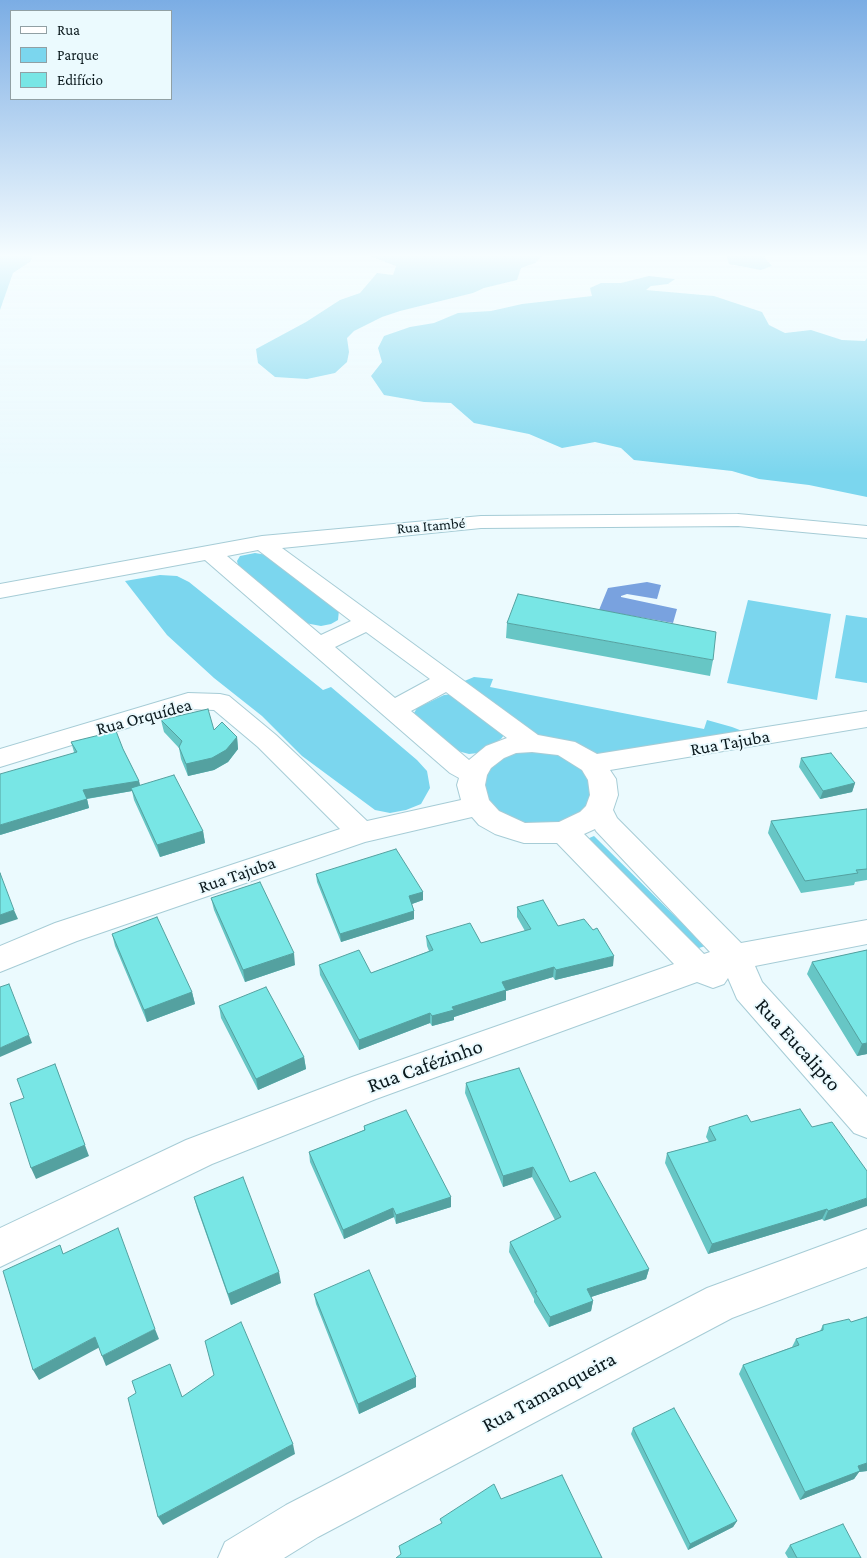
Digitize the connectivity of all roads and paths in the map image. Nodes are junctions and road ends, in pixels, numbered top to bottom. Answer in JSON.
{"nodes":[{"id":1,"x":867,"y":532,"type":"edge"},
{"id":2,"x":317,"y":537,"type":"junction"},
{"id":3,"x":262,"y":543,"type":"junction"},
{"id":4,"x":209,"y":552,"type":"junction"},
{"id":5,"x":300,"y":571,"type":"junction"},
{"id":6,"x":0,"y":591,"type":"edge"},
{"id":7,"x":366,"y":622,"type":"junction"},
{"id":8,"x":318,"y":646,"type":"junction"},
{"id":9,"x":448,"y":680,"type":"junction"},
{"id":10,"x":393,"y":710,"type":"junction"},
{"id":11,"x":867,"y":719,"type":"edge"},
{"id":12,"x":532,"y":743,"type":"junction"},
{"id":13,"x":0,"y":758,"type":"edge"},
{"id":14,"x":592,"y":764,"type":"junction"},
{"id":15,"x":473,"y":774,"type":"junction"},
{"id":16,"x":478,"y":806,"type":"junction"},
{"id":17,"x":599,"y":810,"type":"junction"},
{"id":18,"x":564,"y":832,"type":"junction"},
{"id":19,"x":361,"y":833,"type":"junction"},
{"id":20,"x":867,"y":932,"type":"edge"},
{"id":21,"x":735,"y":957,"type":"junction"},
{"id":22,"x":0,"y":959,"type":"edge"},
{"id":23,"x":698,"y":968,"type":"junction"},
{"id":24,"x":749,"y":990,"type":"junction"},
{"id":25,"x":867,"y":1122,"type":"edge"},
{"id":26,"x":0,"y":1248,"type":"edge"},
{"id":27,"x":867,"y":1248,"type":"edge"},
{"id":28,"x":241,"y":1558,"type":"edge"}],
"edges":[{"from":1,"to":2,"type":"street","name":"Rua Itambé"},
{"from":2,"to":3,"type":"street","name":"Rua Itambé"},
{"from":2,"to":5,"type":"street"},
{"from":3,"to":4,"type":"street","name":"Rua Itambé"},
{"from":3,"to":5,"type":"street"},
{"from":4,"to":6,"type":"street","name":"Rua Itambé"},
{"from":4,"to":8,"type":"street"},
{"from":5,"to":7,"type":"street"},
{"from":7,"to":8,"type":"street"},
{"from":7,"to":9,"type":"street"},
{"from":8,"to":10,"type":"street"},
{"from":9,"to":10,"type":"street"},
{"from":9,"to":12,"type":"street"},
{"from":10,"to":15,"type":"street"},
{"from":11,"to":14,"type":"street","name":"Rua Tajuba"},
{"from":12,"to":14,"type":"street"},
{"from":12,"to":15,"type":"street"},
{"from":13,"to":19,"type":"street","name":"Rua Orquídea"},
{"from":14,"to":17,"type":"street"},
{"from":15,"to":16,"type":"street"},
{"from":16,"to":18,"type":"street"},
{"from":16,"to":19,"type":"street","name":"Rua Tajuba"},
{"from":17,"to":18,"type":"street"},
{"from":17,"to":21,"type":"street"},
{"from":18,"to":23,"type":"street"},
{"from":19,"to":22,"type":"street","name":"Rua Tajuba"},
{"from":20,"to":21,"type":"street","name":"Rua Cafézinho"},
{"from":21,"to":23,"type":"street","name":"Rua Cafézinho"},
{"from":21,"to":24,"type":"street","name":"Rua Eucalipto"},
{"from":23,"to":24,"type":"street","name":"Rua Eucalipto"},
{"from":23,"to":26,"type":"street","name":"Rua Cafézinho"},
{"from":24,"to":25,"type":"street","name":"Rua Eucalipto"},
{"from":27,"to":28,"type":"street","name":"Rua Tamanqueira"}]}
